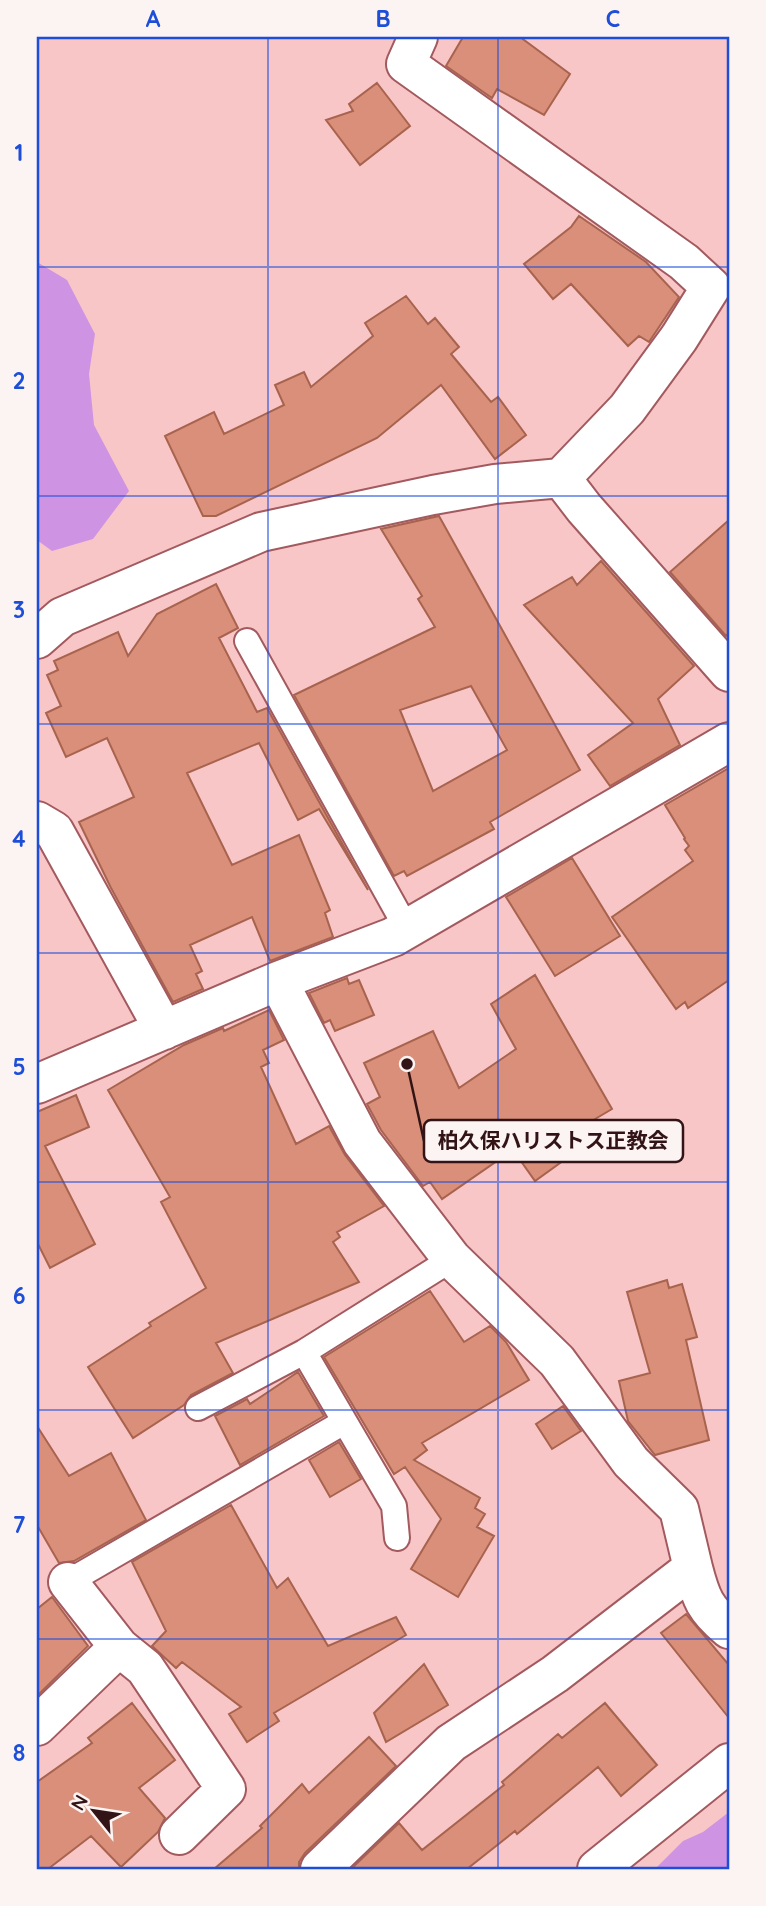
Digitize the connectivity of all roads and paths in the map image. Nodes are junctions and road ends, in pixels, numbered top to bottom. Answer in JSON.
{"nodes":[{"id":1,"x":418,"y":37,"type":"edge"},
{"id":2,"x":720,"y":282,"type":"edge"},
{"id":3,"x":561,"y":478,"type":"junction"},
{"id":4,"x":37,"y":639,"type":"edge"},
{"id":5,"x":247,"y":641,"type":"dead end"},
{"id":6,"x":729,"y":672,"type":"edge"},
{"id":7,"x":729,"y":742,"type":"edge"},
{"id":8,"x":37,"y":821,"type":"edge"},
{"id":9,"x":407,"y":929,"type":"junction"},
{"id":10,"x":278,"y":981,"type":"junction"},
{"id":11,"x":164,"y":1030,"type":"junction"},
{"id":12,"x":37,"y":1084,"type":"edge"},
{"id":13,"x":452,"y":1259,"type":"junction"},
{"id":14,"x":304,"y":1352,"type":"junction"},
{"id":15,"x":198,"y":1408,"type":"dead end"},
{"id":16,"x":344,"y":1422,"type":"junction"},
{"id":17,"x":397,"y":1538,"type":"dead end"},
{"id":18,"x":693,"y":1568,"type":"junction"},
{"id":19,"x":68,"y":1582,"type":"joint"},
{"id":20,"x":729,"y":1629,"type":"edge"},
{"id":21,"x":118,"y":1647,"type":"junction"},
{"id":22,"x":37,"y":1726,"type":"edge"},
{"id":23,"x":729,"y":1763,"type":"edge"},
{"id":24,"x":179,"y":1835,"type":"dead end"},
{"id":25,"x":320,"y":1869,"type":"edge"},
{"id":26,"x":597,"y":1869,"type":"edge"}],
"edges":[{"from":1,"to":2,"type":"street"},
{"from":2,"to":3,"type":"street"},
{"from":3,"to":4,"type":"street"},
{"from":3,"to":6,"type":"street"},
{"from":5,"to":9,"type":"lane"},
{"from":7,"to":9,"type":"street"},
{"from":8,"to":11,"type":"street"},
{"from":9,"to":10,"type":"street"},
{"from":10,"to":11,"type":"street"},
{"from":10,"to":13,"type":"street"},
{"from":11,"to":12,"type":"street"},
{"from":13,"to":14,"type":"lane"},
{"from":13,"to":18,"type":"street"},
{"from":14,"to":15,"type":"lane"},
{"from":14,"to":16,"type":"lane"},
{"from":16,"to":17,"type":"lane"},
{"from":16,"to":19,"type":"lane"},
{"from":18,"to":20,"type":"street"},
{"from":18,"to":25,"type":"street"},
{"from":19,"to":21,"type":"street"},
{"from":21,"to":22,"type":"street"},
{"from":21,"to":24,"type":"street"},
{"from":23,"to":26,"type":"street"}]}
